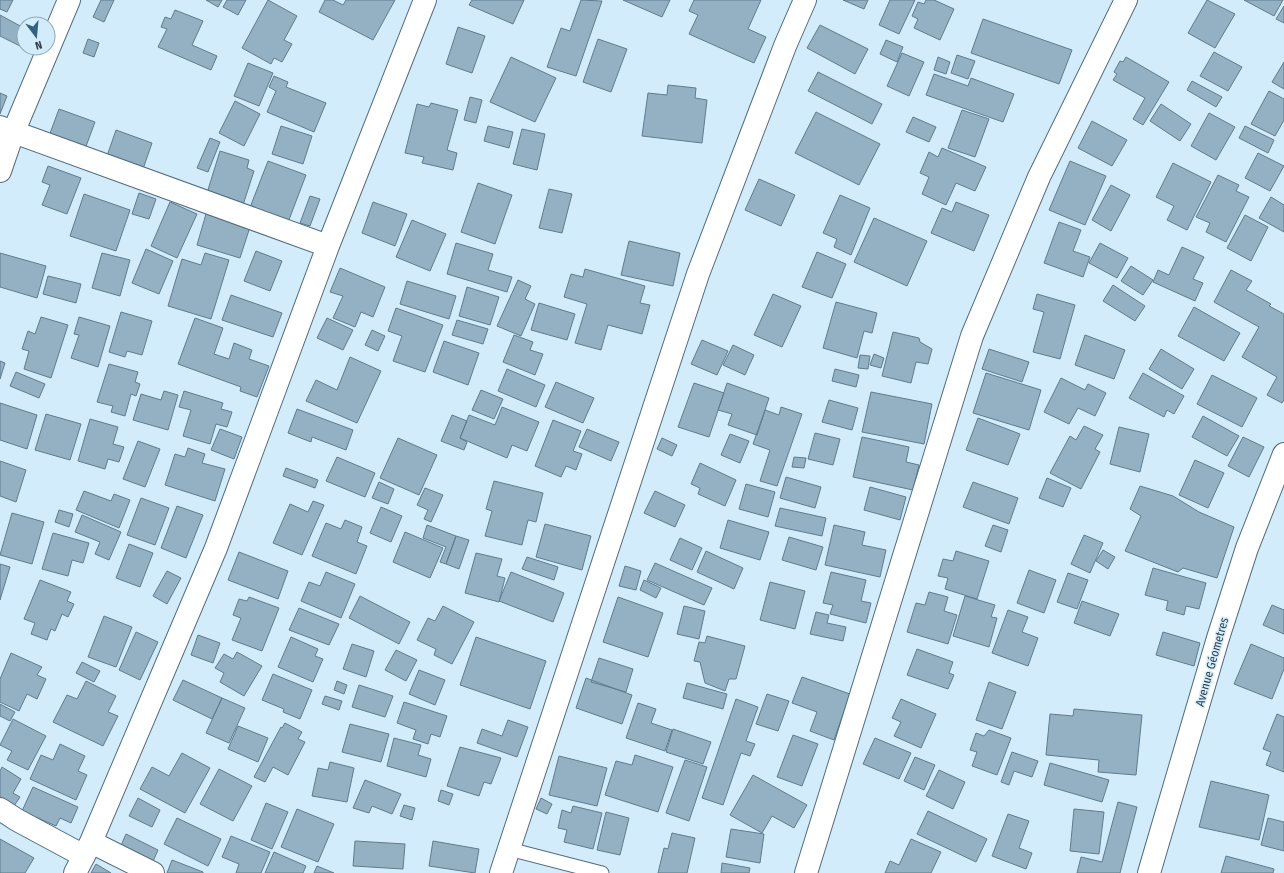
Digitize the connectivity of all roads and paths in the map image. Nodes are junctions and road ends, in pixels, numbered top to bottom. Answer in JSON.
{"nodes":[{"id":1,"x":69,"y":0,"type":"edge"},
{"id":2,"x":425,"y":0,"type":"edge"},
{"id":3,"x":805,"y":0,"type":"edge"},
{"id":4,"x":1126,"y":0,"type":"edge"},
{"id":5,"x":6,"y":130,"type":"edge"},
{"id":6,"x":0,"y":170,"type":"edge"},
{"id":7,"x":328,"y":246,"type":"junction"},
{"id":8,"x":1284,"y":454,"type":"edge"},
{"id":9,"x":0,"y":809,"type":"edge"},
{"id":10,"x":509,"y":849,"type":"junction"},
{"id":11,"x":83,"y":857,"type":"edge"},
{"id":12,"x":153,"y":873,"type":"edge"},
{"id":13,"x":501,"y":873,"type":"edge"},
{"id":14,"x":602,"y":873,"type":"edge"},
{"id":15,"x":806,"y":873,"type":"edge"},
{"id":16,"x":1149,"y":873,"type":"edge"}],
"edges":[{"from":1,"to":5,"type":"street"},
{"from":2,"to":7,"type":"street"},
{"from":3,"to":10,"type":"street"},
{"from":4,"to":15,"type":"street"},
{"from":5,"to":6,"type":"street"},
{"from":5,"to":7,"type":"street"},
{"from":7,"to":11,"type":"street"},
{"from":8,"to":16,"type":"street","name":"Avenue Géometres"},
{"from":9,"to":11,"type":"street"},
{"from":10,"to":13,"type":"street"},
{"from":10,"to":14,"type":"lane"},
{"from":11,"to":12,"type":"street"}]}
